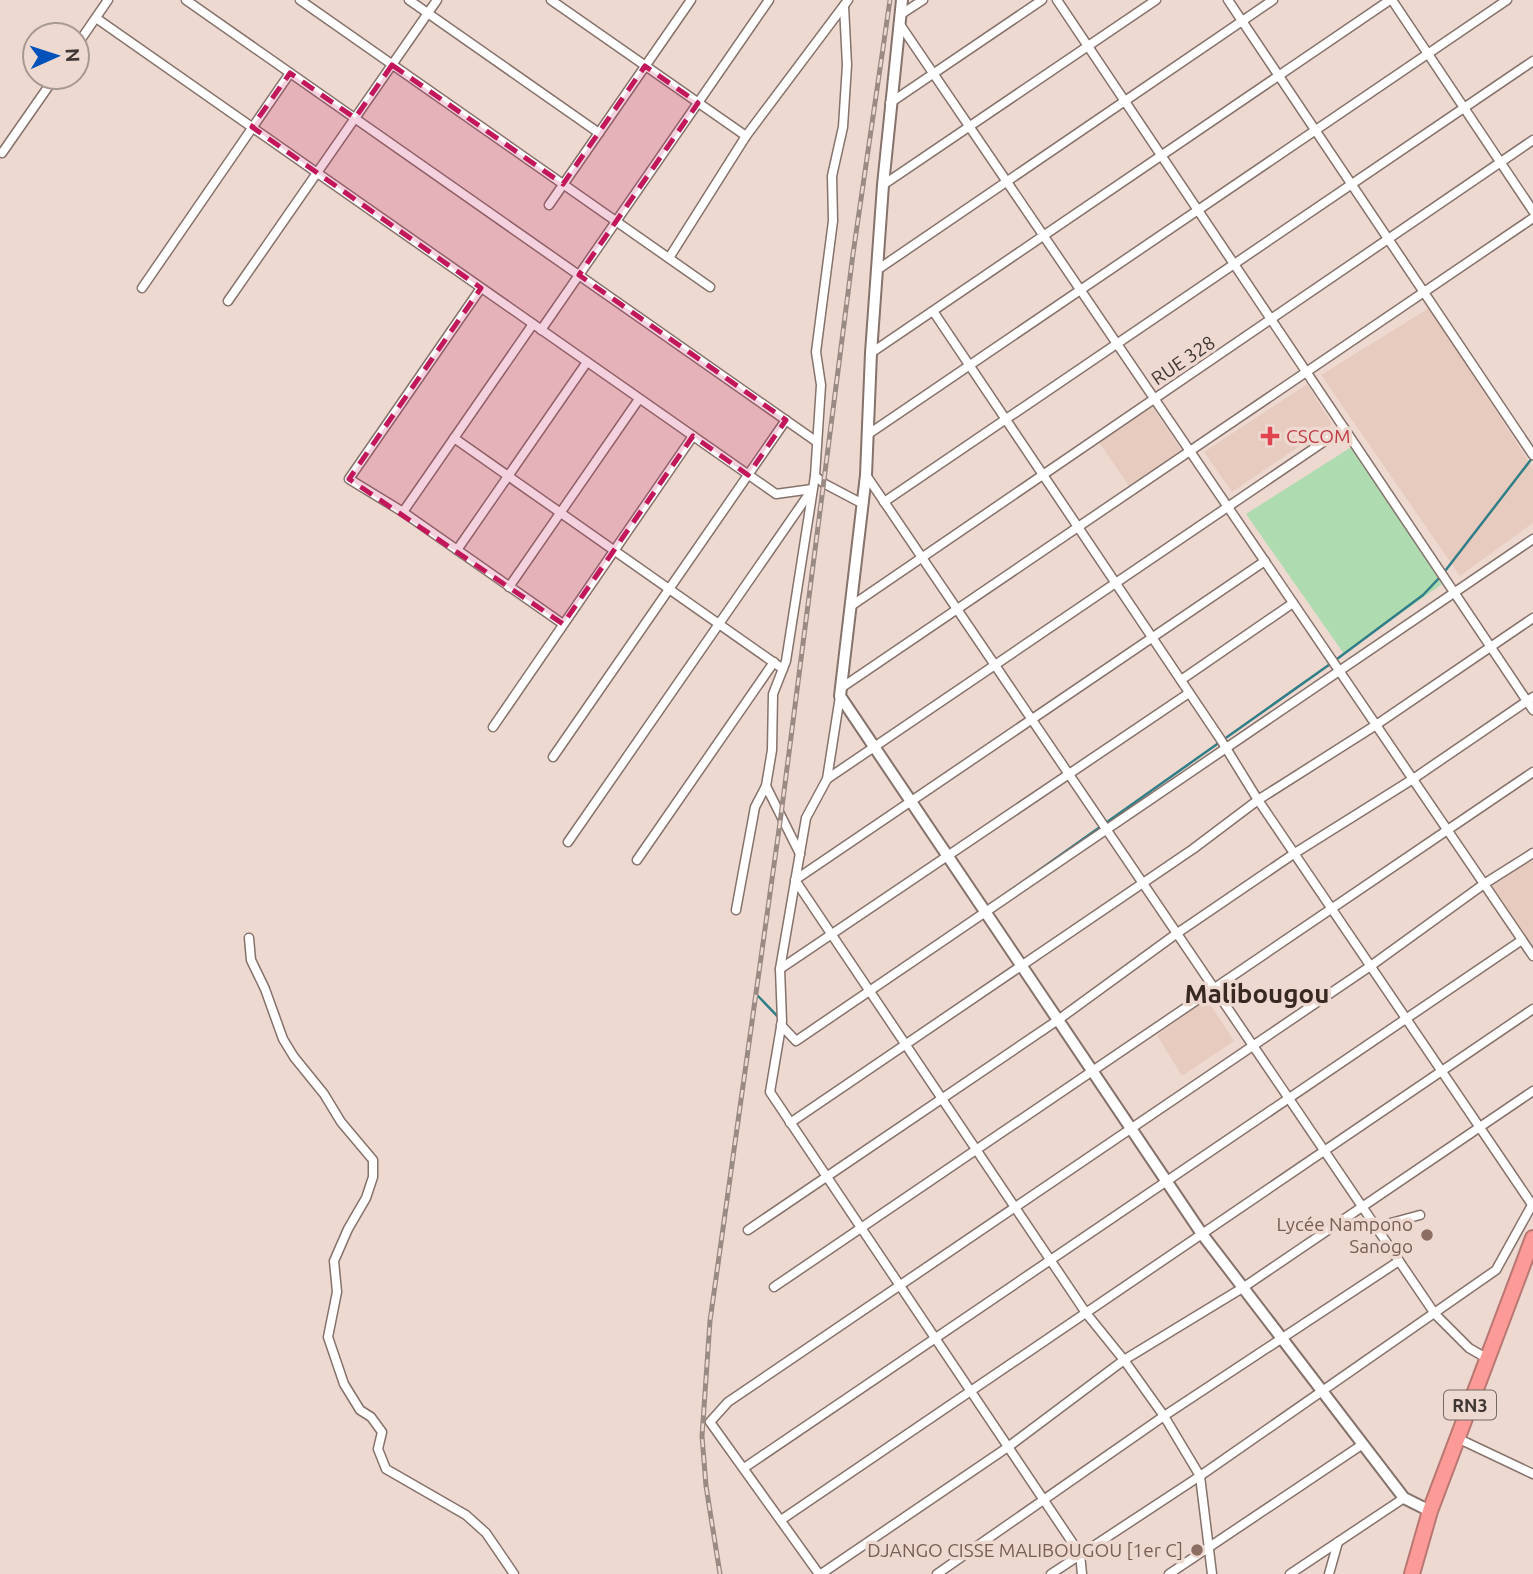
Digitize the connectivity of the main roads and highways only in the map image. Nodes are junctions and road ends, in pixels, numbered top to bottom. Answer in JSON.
{"nodes":[{"id":1,"x":1533,"y":1238,"type":"edge"},
{"id":2,"x":1412,"y":1574,"type":"edge"}],
"edges":[{"from":1,"to":2,"type":"highway","number":"RN3"}]}
